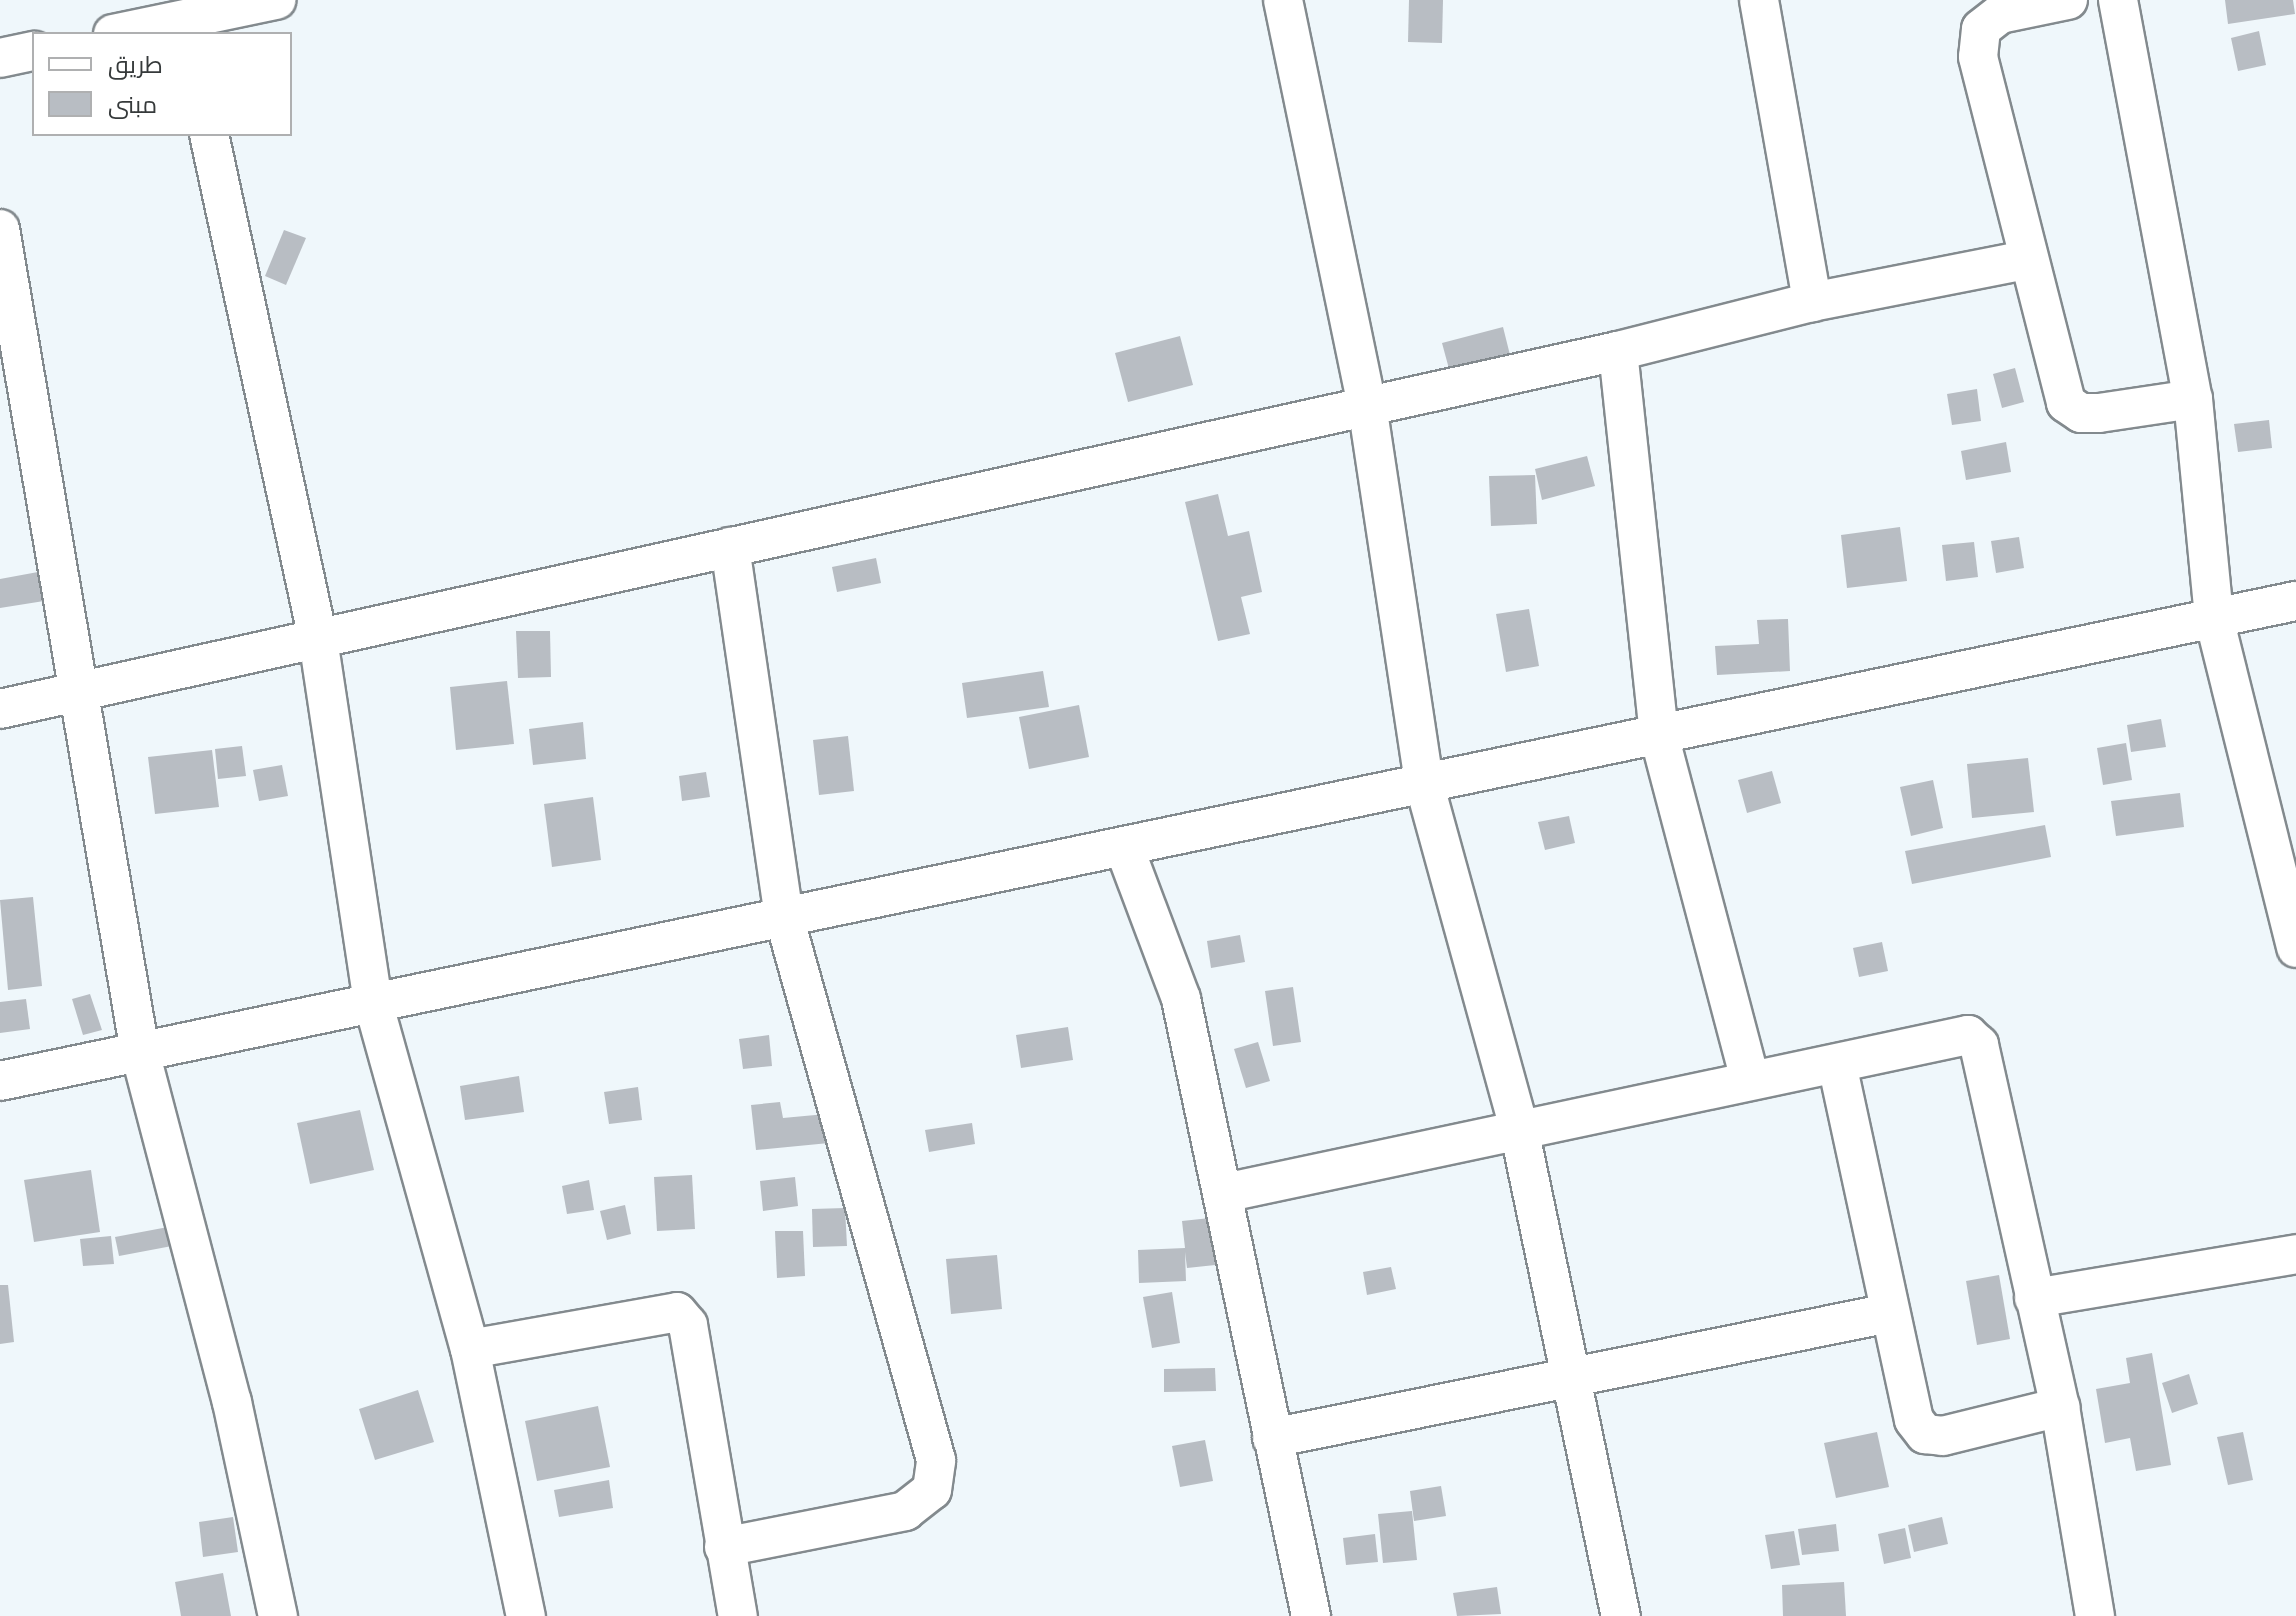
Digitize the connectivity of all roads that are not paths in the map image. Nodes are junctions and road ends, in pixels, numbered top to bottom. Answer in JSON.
{"nodes":[{"id":1,"x":276,"y":0,"type":"edge"},
{"id":2,"x":1283,"y":0,"type":"edge"},
{"id":3,"x":1759,"y":0,"type":"edge"},
{"id":4,"x":2068,"y":0,"type":"edge"},
{"id":5,"x":2118,"y":0,"type":"edge"},
{"id":6,"x":184,"y":18,"type":"edge"},
{"id":7,"x":122,"y":32,"type":"edge"},
{"id":8,"x":32,"y":51,"type":"edge"},
{"id":9,"x":0,"y":58,"type":"edge"},
{"id":10,"x":209,"y":136,"type":"edge"},
{"id":11,"x":0,"y":229,"type":"edge"},
{"id":12,"x":2027,"y":260,"type":"junction"},
{"id":13,"x":1812,"y":302,"type":"junction"},
{"id":14,"x":1618,"y":351,"type":"junction"},
{"id":15,"x":2193,"y":399,"type":"junction"},
{"id":16,"x":1367,"y":405,"type":"junction"},
{"id":17,"x":730,"y":547,"type":"junction"},
{"id":18,"x":2296,"y":601,"type":"edge"},
{"id":19,"x":2214,"y":618,"type":"junction"},
{"id":20,"x":318,"y":639,"type":"junction"},
{"id":21,"x":81,"y":691,"type":"junction"},
{"id":22,"x":0,"y":709,"type":"edge"},
{"id":23,"x":1659,"y":735,"type":"junction"},
{"id":24,"x":1424,"y":783,"type":"junction"},
{"id":25,"x":1124,"y":847,"type":"junction"},
{"id":26,"x":784,"y":917,"type":"junction"},
{"id":27,"x":2296,"y":948,"type":"edge"},
{"id":28,"x":373,"y":1002,"type":"junction"},
{"id":29,"x":140,"y":1052,"type":"junction"},
{"id":30,"x":1837,"y":1064,"type":"junction"},
{"id":31,"x":1750,"y":1080,"type":"junction"},
{"id":32,"x":0,"y":1081,"type":"edge"},
{"id":33,"x":1519,"y":1129,"type":"junction"},
{"id":34,"x":1224,"y":1193,"type":"junction"},
{"id":35,"x":2296,"y":1254,"type":"edge"},
{"id":36,"x":2034,"y":1298,"type":"junction"},
{"id":37,"x":1889,"y":1313,"type":"junction"},
{"id":38,"x":470,"y":1349,"type":"junction"},
{"id":39,"x":1571,"y":1377,"type":"junction"},
{"id":40,"x":2060,"y":1407,"type":"junction"},
{"id":41,"x":1272,"y":1438,"type":"junction"},
{"id":42,"x":724,"y":1547,"type":"junction"},
{"id":43,"x":278,"y":1616,"type":"edge"},
{"id":44,"x":526,"y":1616,"type":"edge"},
{"id":45,"x":738,"y":1616,"type":"edge"},
{"id":46,"x":1311,"y":1616,"type":"edge"},
{"id":47,"x":1621,"y":1616,"type":"edge"},
{"id":48,"x":2095,"y":1616,"type":"edge"}],
"edges":[{"from":1,"to":6,"type":"street"},
{"from":2,"to":16,"type":"street"},
{"from":3,"to":13,"type":"street"},
{"from":4,"to":12,"type":"street"},
{"from":5,"to":15,"type":"street"},
{"from":6,"to":7,"type":"street"},
{"from":8,"to":9,"type":"street"},
{"from":10,"to":20,"type":"street"},
{"from":11,"to":21,"type":"street"},
{"from":12,"to":13,"type":"street"},
{"from":12,"to":15,"type":"street"},
{"from":13,"to":14,"type":"street"},
{"from":14,"to":16,"type":"street"},
{"from":14,"to":23,"type":"street"},
{"from":15,"to":19,"type":"street"},
{"from":16,"to":17,"type":"street"},
{"from":16,"to":24,"type":"street"},
{"from":17,"to":20,"type":"street"},
{"from":17,"to":26,"type":"street"},
{"from":18,"to":19,"type":"street"},
{"from":19,"to":23,"type":"street"},
{"from":19,"to":27,"type":"street"},
{"from":20,"to":21,"type":"street"},
{"from":20,"to":28,"type":"street"},
{"from":21,"to":22,"type":"street"},
{"from":21,"to":29,"type":"street"},
{"from":23,"to":24,"type":"street"},
{"from":23,"to":31,"type":"street"},
{"from":24,"to":25,"type":"street"},
{"from":24,"to":33,"type":"street"},
{"from":25,"to":26,"type":"street"},
{"from":25,"to":34,"type":"street"},
{"from":26,"to":28,"type":"street"},
{"from":26,"to":42,"type":"street"},
{"from":28,"to":29,"type":"street"},
{"from":28,"to":38,"type":"street"},
{"from":29,"to":32,"type":"street"},
{"from":29,"to":43,"type":"street"},
{"from":30,"to":31,"type":"street"},
{"from":30,"to":36,"type":"street"},
{"from":30,"to":37,"type":"street"},
{"from":31,"to":33,"type":"street"},
{"from":33,"to":34,"type":"street"},
{"from":33,"to":39,"type":"street"},
{"from":34,"to":41,"type":"street"},
{"from":35,"to":36,"type":"street"},
{"from":36,"to":40,"type":"street"},
{"from":37,"to":39,"type":"street"},
{"from":37,"to":40,"type":"street"},
{"from":38,"to":42,"type":"street"},
{"from":38,"to":44,"type":"street"},
{"from":39,"to":41,"type":"street"},
{"from":39,"to":47,"type":"street"},
{"from":40,"to":48,"type":"street"},
{"from":41,"to":46,"type":"street"},
{"from":42,"to":45,"type":"street"}]}
